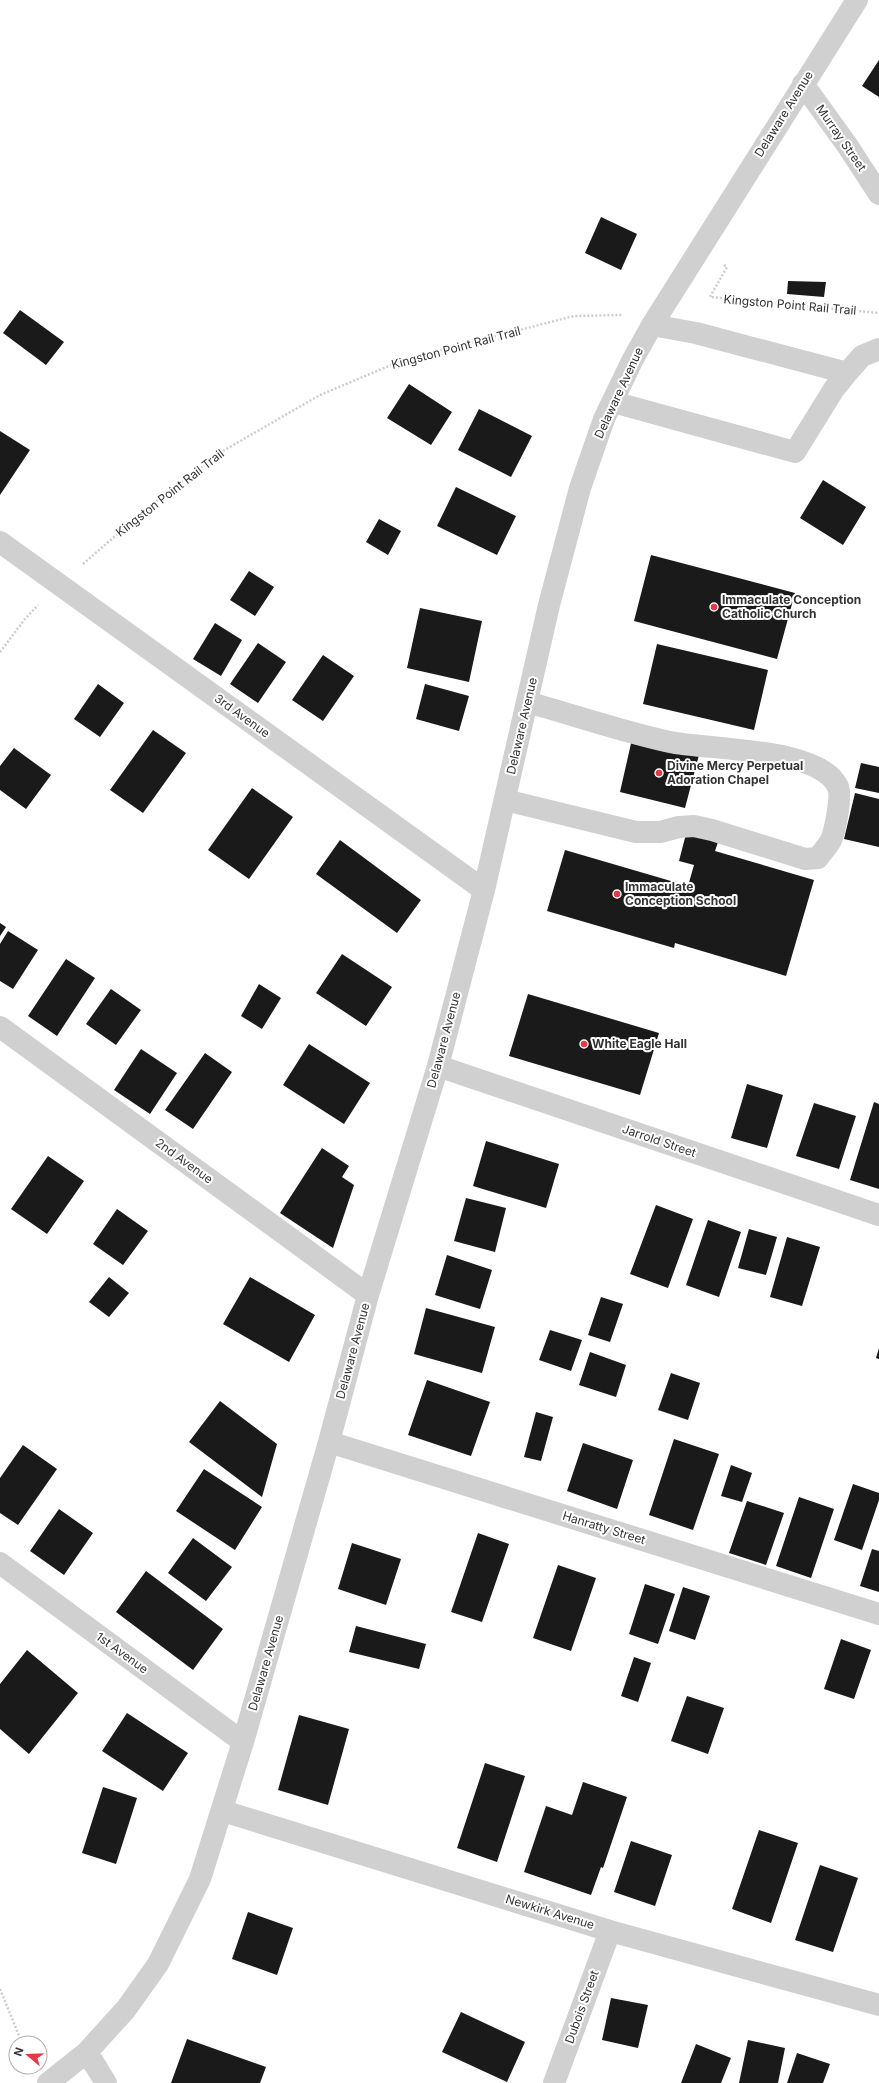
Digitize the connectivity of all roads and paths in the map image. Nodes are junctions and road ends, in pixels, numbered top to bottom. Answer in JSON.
{"nodes":[{"id":1,"x":857,"y":0,"type":"edge"},
{"id":2,"x":803,"y":84,"type":"junction"},
{"id":3,"x":879,"y":194,"type":"edge"},
{"id":4,"x":698,"y":250,"type":"junction"},
{"id":5,"x":879,"y":313,"type":"edge"},
{"id":6,"x":624,"y":315,"type":"dead end"},
{"id":7,"x":652,"y":325,"type":"junction"},
{"id":8,"x":879,"y":349,"type":"edge"},
{"id":9,"x":847,"y":373,"type":"junction"},
{"id":10,"x":613,"y":402,"type":"junction"},
{"id":11,"x":0,"y":542,"type":"edge"},
{"id":12,"x":59,"y":585,"type":"junction"},
{"id":13,"x":0,"y":652,"type":"edge"},
{"id":14,"x":527,"y":702,"type":"junction"},
{"id":15,"x":504,"y":800,"type":"junction"},
{"id":16,"x":484,"y":890,"type":"junction"},
{"id":17,"x":0,"y":1027,"type":"edge"},
{"id":18,"x":438,"y":1066,"type":"junction"},
{"id":19,"x":879,"y":1215,"type":"edge"},
{"id":20,"x":368,"y":1295,"type":"junction"},
{"id":21,"x":329,"y":1442,"type":"junction"},
{"id":22,"x":0,"y":1563,"type":"edge"},
{"id":23,"x":879,"y":1614,"type":"edge"},
{"id":24,"x":243,"y":1742,"type":"junction"},
{"id":25,"x":223,"y":1811,"type":"junction"},
{"id":26,"x":610,"y":1931,"type":"junction"},
{"id":27,"x":0,"y":1989,"type":"edge"},
{"id":28,"x":879,"y":2005,"type":"edge"},
{"id":29,"x":19,"y":2035,"type":"edge"},
{"id":30,"x":87,"y":2052,"type":"junction"},
{"id":31,"x":48,"y":2083,"type":"edge"},
{"id":32,"x":106,"y":2083,"type":"edge"},
{"id":33,"x":554,"y":2083,"type":"edge"}],
"edges":[{"from":1,"to":2,"type":"street","name":"Delaware Avenue"},
{"from":2,"to":3,"type":"street","name":"Murray Street"},
{"from":2,"to":4,"type":"street","name":"Delaware Avenue"},
{"from":4,"to":5,"type":"path","name":"Kingston Point Rail Trail"},
{"from":4,"to":7,"type":"street","name":"Delaware Avenue"},
{"from":6,"to":12,"type":"path","name":"Kingston Point Rail Trail"},
{"from":7,"to":9,"type":"street"},
{"from":7,"to":10,"type":"street","name":"Delaware Avenue"},
{"from":8,"to":9,"type":"street"},
{"from":9,"to":10,"type":"street"},
{"from":10,"to":14,"type":"street","name":"Delaware Avenue"},
{"from":11,"to":12,"type":"street","name":"3rd Avenue"},
{"from":12,"to":13,"type":"path","name":"Kingston Point Rail Trail"},
{"from":12,"to":16,"type":"street","name":"3rd Avenue"},
{"from":14,"to":15,"type":"street","name":"Delaware Avenue"},
{"from":14,"to":15,"type":"street"},
{"from":15,"to":16,"type":"street","name":"Delaware Avenue"},
{"from":16,"to":18,"type":"street","name":"Delaware Avenue"},
{"from":17,"to":20,"type":"street","name":"2nd Avenue"},
{"from":18,"to":19,"type":"street","name":"Jarrold Street"},
{"from":18,"to":20,"type":"street","name":"Delaware Avenue"},
{"from":20,"to":21,"type":"street","name":"Delaware Avenue"},
{"from":21,"to":23,"type":"street","name":"Hanratty Street"},
{"from":21,"to":24,"type":"street","name":"Delaware Avenue"},
{"from":22,"to":24,"type":"street","name":"1st Avenue"},
{"from":24,"to":25,"type":"street","name":"Delaware Avenue"},
{"from":25,"to":26,"type":"street","name":"Newkirk Avenue"},
{"from":25,"to":30,"type":"street","name":"Delaware Avenue"},
{"from":26,"to":28,"type":"street","name":"Newkirk Avenue"},
{"from":26,"to":33,"type":"street","name":"Dubois Street"},
{"from":27,"to":29,"type":"path"},
{"from":30,"to":31,"type":"street","name":"Delaware Avenue"},
{"from":30,"to":32,"type":"street"}]}
